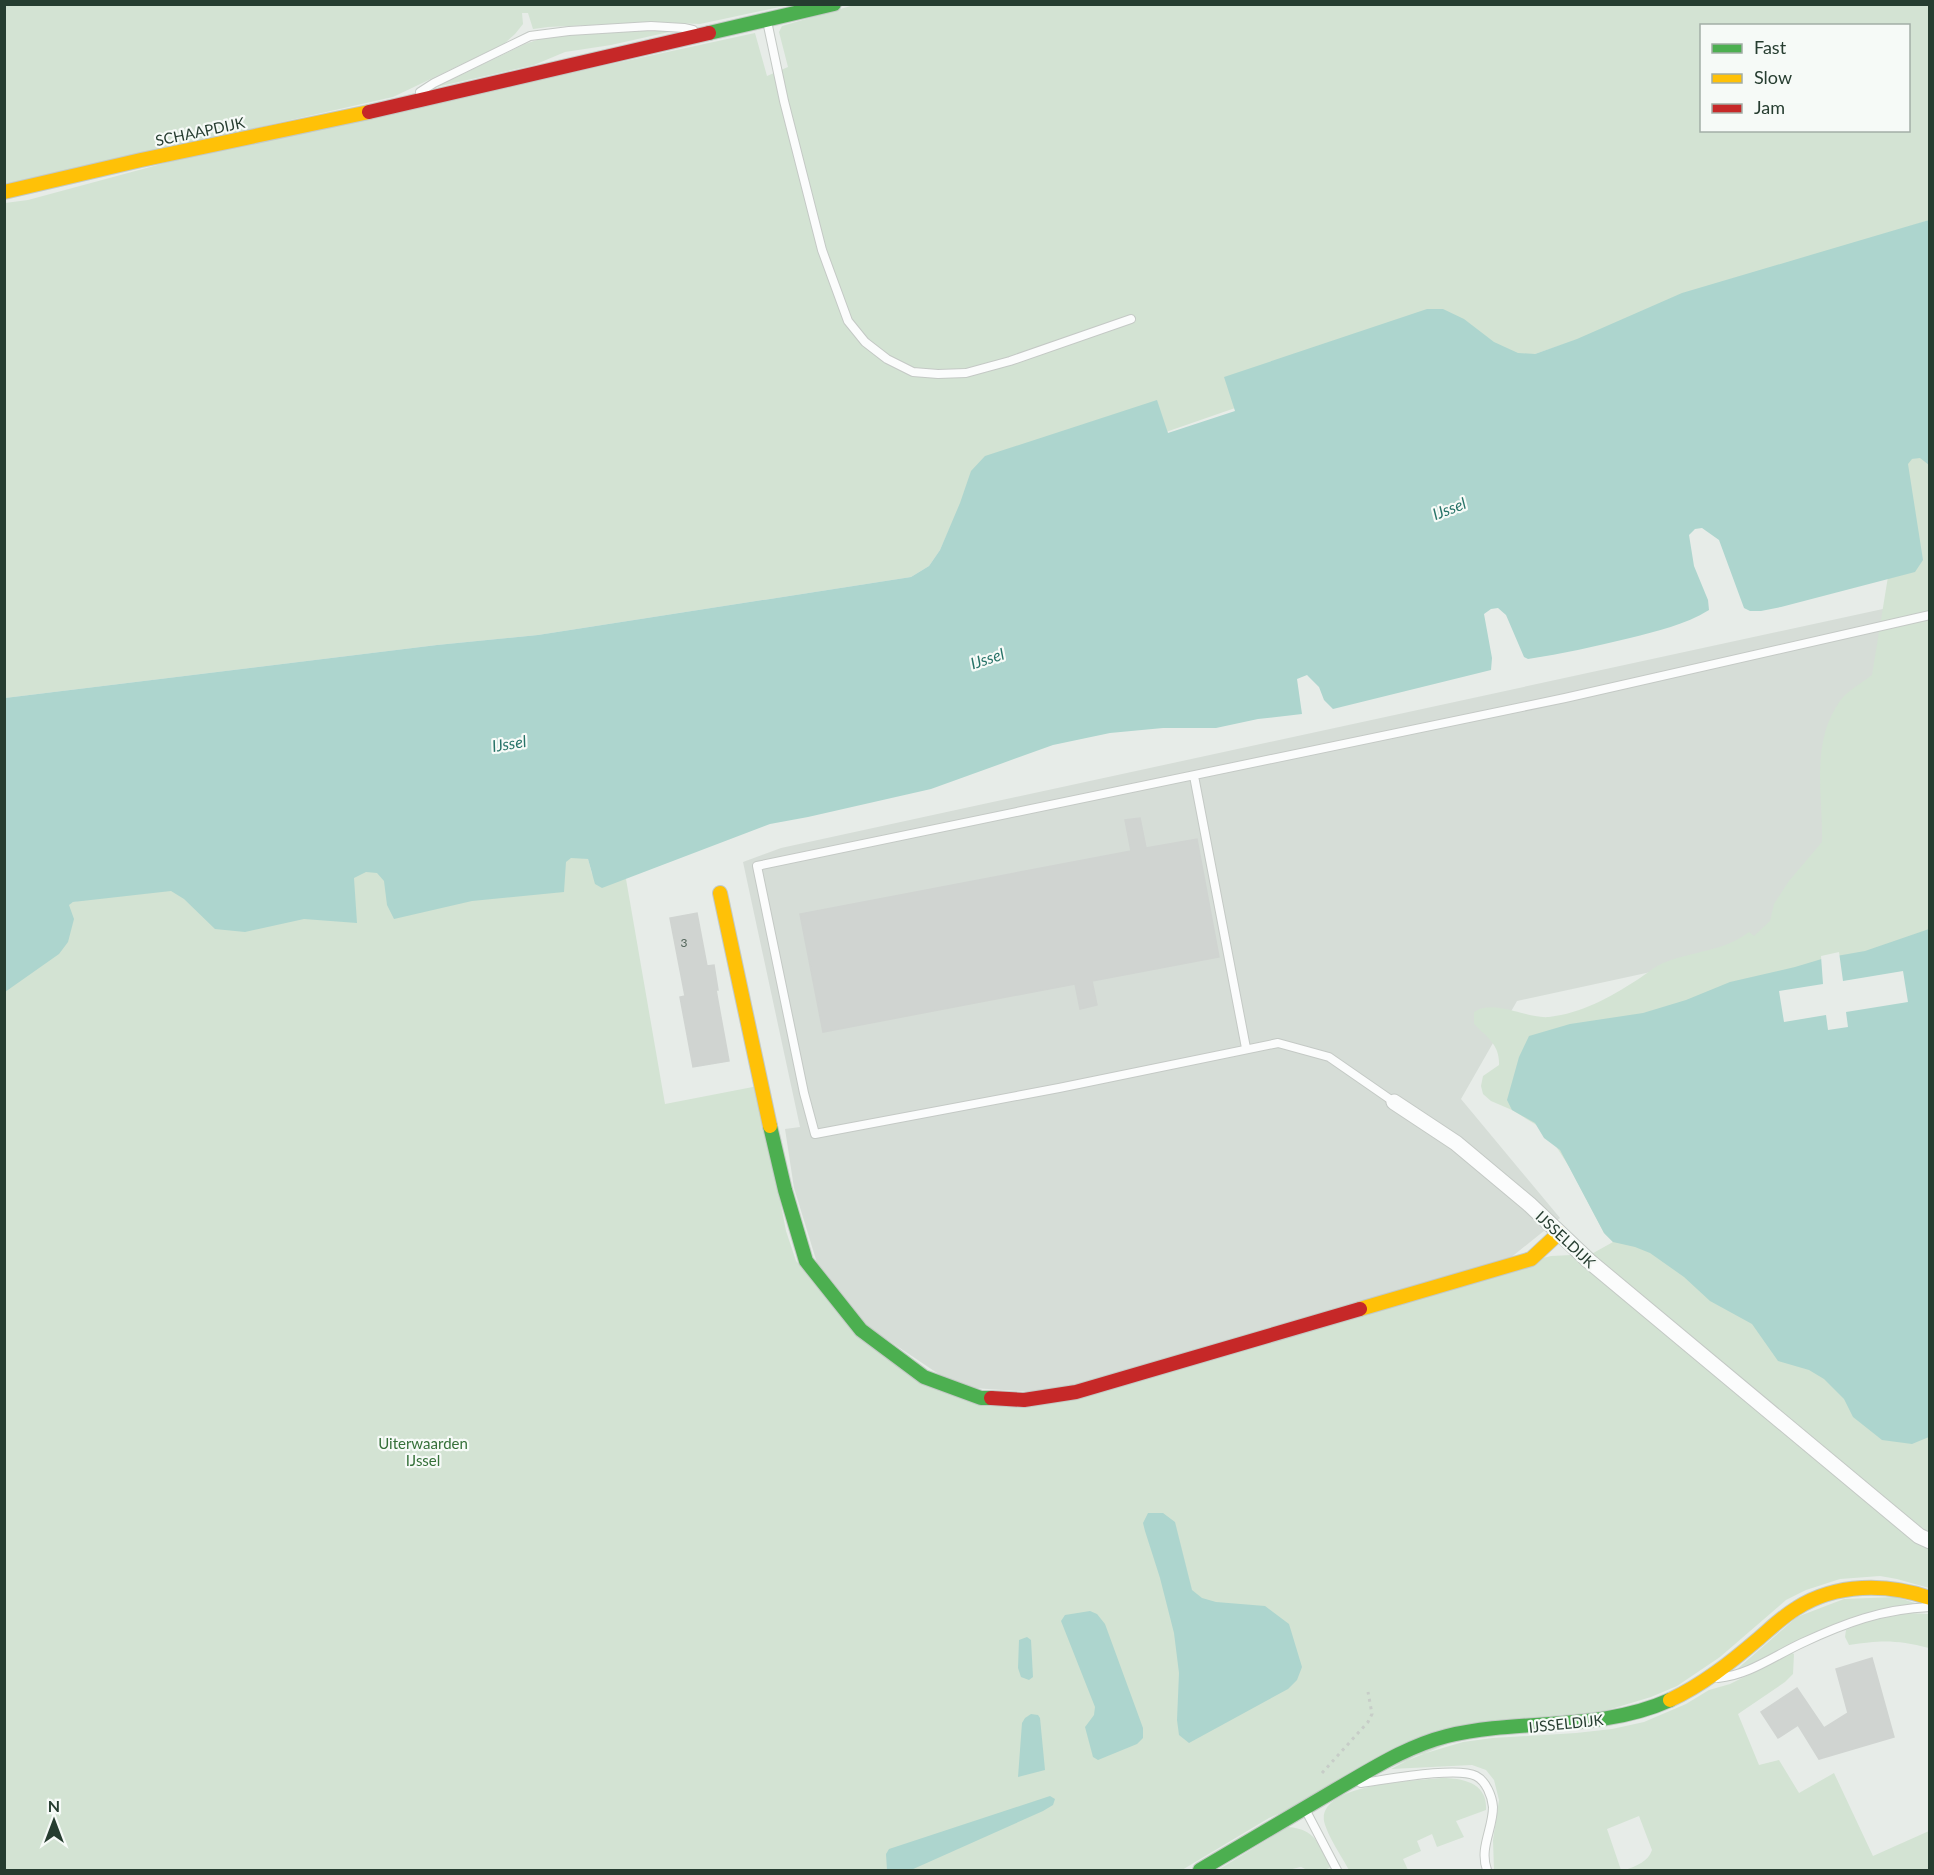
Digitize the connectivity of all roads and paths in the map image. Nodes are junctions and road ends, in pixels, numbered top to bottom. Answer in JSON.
{"nodes":[{"id":1,"x":834,"y":4,"type":"edge"},
{"id":2,"x":766,"y":20,"type":"junction"},
{"id":3,"x":705,"y":34,"type":"junction"},
{"id":4,"x":404,"y":104,"type":"junction"},
{"id":5,"x":4,"y":192,"type":"edge"},
{"id":6,"x":1131,"y":319,"type":"dead end"},
{"id":7,"x":1929,"y":615,"type":"edge"},
{"id":8,"x":1194,"y":776,"type":"junction"},
{"id":9,"x":720,"y":893,"type":"dead end"},
{"id":10,"x":1246,"y":1048,"type":"junction"},
{"id":11,"x":1394,"y":1102,"type":"joint"},
{"id":12,"x":1559,"y":1233,"type":"junction"},
{"id":13,"x":1929,"y":1541,"type":"edge"},
{"id":14,"x":1929,"y":1598,"type":"edge"},
{"id":15,"x":1929,"y":1607,"type":"edge"},
{"id":16,"x":1708,"y":1679,"type":"junction"},
{"id":17,"x":1368,"y":1692,"type":"dead end"},
{"id":18,"x":1319,"y":1777,"type":"dead end"},
{"id":19,"x":1344,"y":1785,"type":"junction"},
{"id":20,"x":1304,"y":1808,"type":"junction"},
{"id":21,"x":1200,"y":1870,"type":"edge"},
{"id":22,"x":1337,"y":1870,"type":"edge"},
{"id":23,"x":1487,"y":1870,"type":"edge"}],
"edges":[{"from":1,"to":2,"type":"street","name":"SCHAAPDIJK"},
{"from":2,"to":3,"type":"street","name":"SCHAAPDIJK"},
{"from":2,"to":6,"type":"lane"},
{"from":3,"to":4,"type":"street","name":"SCHAAPDIJK"},
{"from":3,"to":4,"type":"lane","name":"SCHAAPDIJK"},
{"from":4,"to":5,"type":"street","name":"SCHAAPDIJK"},
{"from":7,"to":8,"type":"lane"},
{"from":8,"to":10,"type":"lane"},
{"from":8,"to":10,"type":"lane"},
{"from":9,"to":12,"type":"street"},
{"from":10,"to":11,"type":"lane"},
{"from":11,"to":12,"type":"street","name":"IJSSELDIJK"},
{"from":12,"to":13,"type":"street","name":"IJSSELDIJK"},
{"from":14,"to":16,"type":"street","name":"IJSSELDIJK"},
{"from":15,"to":16,"type":"lane"},
{"from":16,"to":19,"type":"street","name":"IJSSELDIJK"},
{"from":17,"to":18,"type":"path"},
{"from":19,"to":20,"type":"street","name":"IJSSELDIJK"},
{"from":19,"to":23,"type":"lane"},
{"from":20,"to":21,"type":"street","name":"IJSSELDIJK"},
{"from":20,"to":22,"type":"lane"}]}
